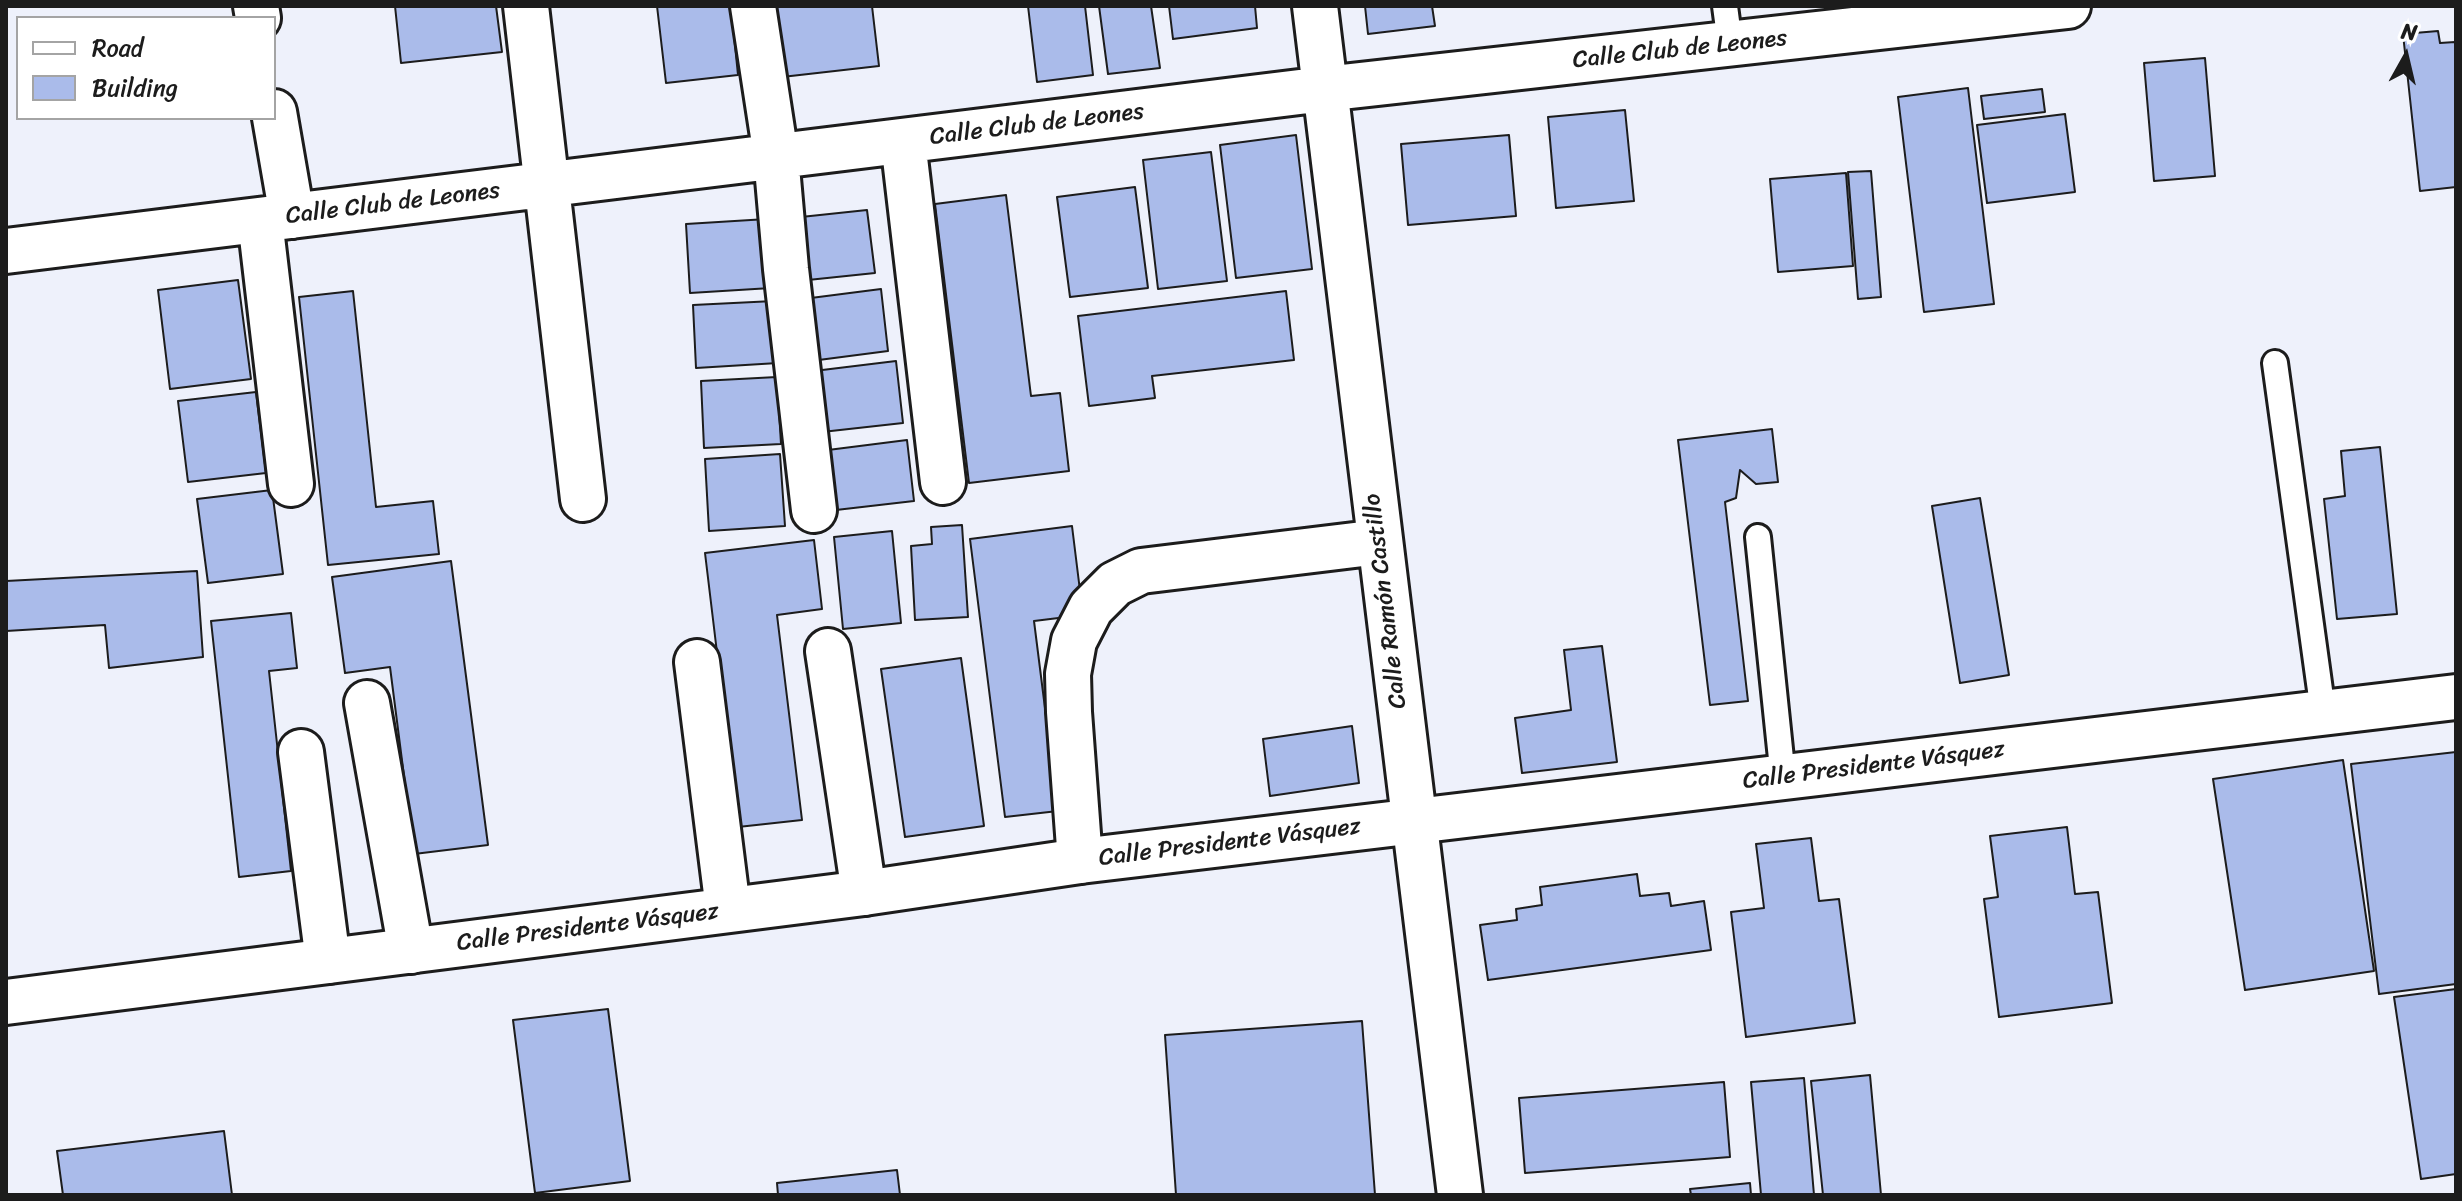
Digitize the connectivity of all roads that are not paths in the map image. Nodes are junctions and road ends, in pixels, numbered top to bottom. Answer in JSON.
{"nodes":[{"id":1,"x":526,"y":6,"type":"edge"},
{"id":2,"x":753,"y":6,"type":"edge"},
{"id":3,"x":1315,"y":6,"type":"edge"},
{"id":4,"x":2068,"y":6,"type":"edge"},
{"id":5,"x":2022,"y":8,"type":"edge"},
{"id":6,"x":1728,"y":25,"type":"edge"},
{"id":7,"x":1324,"y":89,"type":"junction"},
{"id":8,"x":274,"y":120,"type":"edge"},
{"id":9,"x":903,"y":141,"type":"junction"},
{"id":10,"x":776,"y":156,"type":"junction"},
{"id":11,"x":547,"y":185,"type":"junction"},
{"id":12,"x":276,"y":218,"type":"junction"},
{"id":13,"x":6,"y":251,"type":"edge"},
{"id":14,"x":2275,"y":363,"type":"dead end"},
{"id":15,"x":943,"y":482,"type":"dead end"},
{"id":16,"x":291,"y":484,"type":"dead end"},
{"id":17,"x":583,"y":499,"type":"dead end"},
{"id":18,"x":814,"y":510,"type":"dead end"},
{"id":19,"x":1758,"y":537,"type":"dead end"},
{"id":20,"x":1379,"y":542,"type":"junction"},
{"id":21,"x":828,"y":651,"type":"dead end"},
{"id":22,"x":697,"y":662,"type":"dead end"},
{"id":23,"x":2456,"y":697,"type":"edge"},
{"id":24,"x":367,"y":703,"type":"dead end"},
{"id":25,"x":2323,"y":712,"type":"junction"},
{"id":26,"x":301,"y":752,"type":"dead end"},
{"id":27,"x":1783,"y":778,"type":"junction"},
{"id":28,"x":1413,"y":822,"type":"junction"},
{"id":29,"x":1080,"y":861,"type":"junction"},
{"id":30,"x":864,"y":893,"type":"junction"},
{"id":31,"x":728,"y":909,"type":"junction"},
{"id":32,"x":411,"y":951,"type":"junction"},
{"id":33,"x":328,"y":961,"type":"junction"},
{"id":34,"x":6,"y":1002,"type":"edge"},
{"id":35,"x":1460,"y":1195,"type":"edge"}],
"edges":[{"from":1,"to":11,"type":"street"},
{"from":2,"to":10,"type":"street"},
{"from":3,"to":7,"type":"street","name":"Calle Ramón Castillo"},
{"from":4,"to":5,"type":"street","name":"Calle Club de Leones"},
{"from":5,"to":6,"type":"street","name":"Calle Club de Leones"},
{"from":6,"to":7,"type":"street","name":"Calle Club de Leones"},
{"from":7,"to":9,"type":"street","name":"Calle Club de Leones"},
{"from":7,"to":20,"type":"street","name":"Calle Ramón Castillo"},
{"from":8,"to":12,"type":"street"},
{"from":9,"to":10,"type":"street","name":"Calle Club de Leones"},
{"from":9,"to":15,"type":"street"},
{"from":10,"to":11,"type":"street","name":"Calle Club de Leones"},
{"from":10,"to":18,"type":"street"},
{"from":11,"to":12,"type":"street","name":"Calle Club de Leones"},
{"from":11,"to":17,"type":"street"},
{"from":12,"to":13,"type":"street","name":"Calle Club de Leones"},
{"from":12,"to":16,"type":"street"},
{"from":14,"to":25,"type":"lane"},
{"from":19,"to":27,"type":"lane"},
{"from":20,"to":28,"type":"street","name":"Calle Ramón Castillo"},
{"from":20,"to":29,"type":"street"},
{"from":21,"to":30,"type":"street"},
{"from":22,"to":31,"type":"street"},
{"from":23,"to":25,"type":"street","name":"Calle Presidente Vásquez"},
{"from":24,"to":32,"type":"street"},
{"from":25,"to":27,"type":"street","name":"Calle Presidente Vásquez"},
{"from":26,"to":33,"type":"street"},
{"from":27,"to":28,"type":"street","name":"Calle Presidente Vásquez"},
{"from":28,"to":29,"type":"street","name":"Calle Presidente Vásquez"},
{"from":28,"to":35,"type":"street","name":"Calle Ramón Castillo"},
{"from":29,"to":30,"type":"street","name":"Calle Presidente Vásquez"},
{"from":30,"to":31,"type":"street","name":"Calle Presidente Vásquez"},
{"from":31,"to":32,"type":"street","name":"Calle Presidente Vásquez"},
{"from":32,"to":33,"type":"street","name":"Calle Presidente Vásquez"},
{"from":33,"to":34,"type":"street","name":"Calle Presidente Vásquez"}]}
